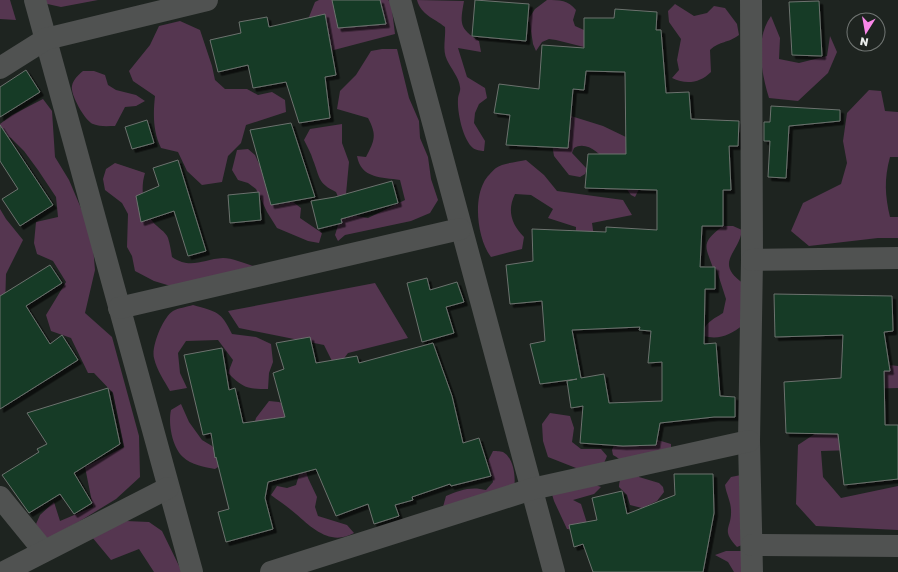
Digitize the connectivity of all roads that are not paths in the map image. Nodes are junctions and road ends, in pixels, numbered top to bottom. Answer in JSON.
{"nodes":[{"id":1,"x":35,"y":0,"type":"edge"},
{"id":2,"x":207,"y":0,"type":"edge"},
{"id":3,"x":400,"y":0,"type":"edge"},
{"id":4,"x":751,"y":0,"type":"edge"},
{"id":5,"x":46,"y":39,"type":"junction"},
{"id":6,"x":0,"y":68,"type":"edge"},
{"id":7,"x":460,"y":229,"type":"junction"},
{"id":8,"x":898,"y":258,"type":"edge"},
{"id":9,"x":752,"y":260,"type":"junction"},
{"id":10,"x":119,"y":308,"type":"junction"},
{"id":11,"x":749,"y":441,"type":"junction"},
{"id":12,"x":168,"y":488,"type":"junction"},
{"id":13,"x":532,"y":489,"type":"junction"},
{"id":14,"x":0,"y":497,"type":"edge"},
{"id":15,"x":752,"y":545,"type":"junction"},
{"id":16,"x":898,"y":546,"type":"edge"},
{"id":17,"x":44,"y":551,"type":"junction"},
{"id":18,"x":4,"y":572,"type":"edge"},
{"id":19,"x":192,"y":572,"type":"edge"},
{"id":20,"x":271,"y":572,"type":"edge"},
{"id":21,"x":554,"y":572,"type":"edge"},
{"id":22,"x":752,"y":572,"type":"edge"}],
"edges":[{"from":1,"to":5,"type":"street"},
{"from":2,"to":5,"type":"street"},
{"from":3,"to":7,"type":"street"},
{"from":4,"to":9,"type":"street"},
{"from":5,"to":6,"type":"street"},
{"from":5,"to":10,"type":"street"},
{"from":7,"to":10,"type":"street"},
{"from":7,"to":13,"type":"street"},
{"from":8,"to":9,"type":"street"},
{"from":9,"to":11,"type":"street"},
{"from":10,"to":12,"type":"street"},
{"from":11,"to":13,"type":"street"},
{"from":11,"to":15,"type":"street"},
{"from":12,"to":17,"type":"street"},
{"from":12,"to":19,"type":"street"},
{"from":13,"to":20,"type":"street"},
{"from":13,"to":21,"type":"street"},
{"from":14,"to":17,"type":"street"},
{"from":15,"to":16,"type":"street"},
{"from":15,"to":22,"type":"street"},
{"from":17,"to":18,"type":"street"}]}
